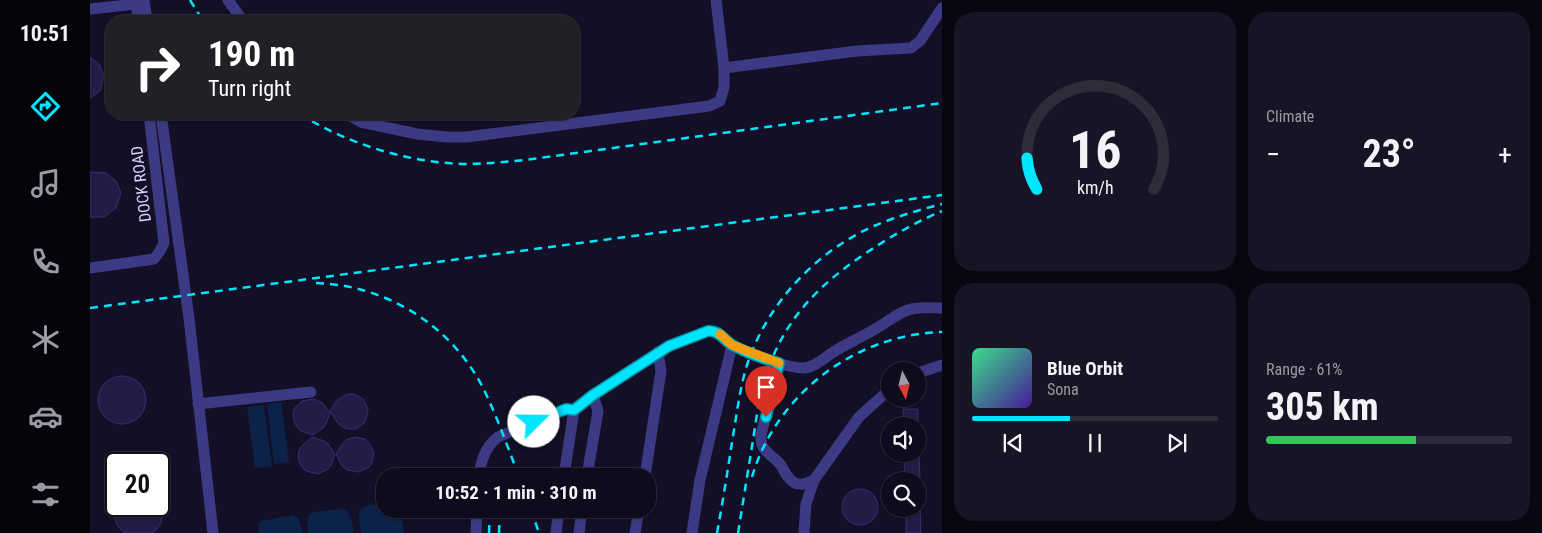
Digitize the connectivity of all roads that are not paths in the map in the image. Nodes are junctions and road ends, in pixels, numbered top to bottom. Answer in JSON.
{"nodes":[{"id":1,"x":228,"y":0,"type":"edge"},
{"id":2,"x":716,"y":0,"type":"edge"},
{"id":3,"x":139,"y":1,"type":"edge"},
{"id":4,"x":942,"y":8,"type":"edge"},
{"id":5,"x":90,"y":9,"type":"edge"},
{"id":6,"x":138,"y":15,"type":"edge"},
{"id":7,"x":145,"y":15,"type":"edge"},
{"id":8,"x":239,"y":15,"type":"edge"},
{"id":9,"x":724,"y":68,"type":"junction"},
{"id":10,"x":150,"y":120,"type":"edge"},
{"id":11,"x":161,"y":120,"type":"edge"},
{"id":12,"x":358,"y":120,"type":"edge"},
{"id":13,"x":90,"y":268,"type":"edge"},
{"id":14,"x":942,"y":308,"type":"edge"},
{"id":15,"x":732,"y":345,"type":"junction"},
{"id":16,"x":658,"y":352,"type":"junction"},
{"id":17,"x":779,"y":363,"type":"junction"},
{"id":18,"x":942,"y":365,"type":"edge"},
{"id":19,"x":926,"y":370,"type":"edge"},
{"id":20,"x":310,"y":392,"type":"dead end"},
{"id":21,"x":593,"y":395,"type":"junction"},
{"id":22,"x":881,"y":397,"type":"edge"},
{"id":23,"x":198,"y":404,"type":"junction"},
{"id":24,"x":574,"y":410,"type":"junction"},
{"id":25,"x":481,"y":468,"type":"edge"},
{"id":26,"x":565,"y":468,"type":"edge"},
{"id":27,"x":589,"y":468,"type":"edge"},
{"id":28,"x":645,"y":468,"type":"edge"},
{"id":29,"x":814,"y":480,"type":"junction"},
{"id":30,"x":477,"y":518,"type":"edge"},
{"id":31,"x":558,"y":518,"type":"edge"},
{"id":32,"x":580,"y":518,"type":"edge"},
{"id":33,"x":638,"y":518,"type":"edge"},
{"id":34,"x":213,"y":533,"type":"edge"},
{"id":35,"x":476,"y":533,"type":"edge"},
{"id":36,"x":556,"y":533,"type":"edge"},
{"id":37,"x":578,"y":533,"type":"edge"},
{"id":38,"x":635,"y":533,"type":"edge"},
{"id":39,"x":692,"y":533,"type":"edge"},
{"id":40,"x":804,"y":533,"type":"edge"}],
"edges":[{"from":1,"to":8,"type":"lane"},
{"from":2,"to":9,"type":"lane"},
{"from":3,"to":5,"type":"lane"},
{"from":3,"to":6,"type":"lane"},
{"from":3,"to":7,"type":"lane"},
{"from":4,"to":9,"type":"lane"},
{"from":9,"to":12,"type":"lane"},
{"from":10,"to":13,"type":"lane","name":"DOCK ROAD"},
{"from":11,"to":23,"type":"lane"},
{"from":14,"to":17,"type":"lane"},
{"from":15,"to":16,"type":"lane"},
{"from":15,"to":17,"type":"lane"},
{"from":15,"to":39,"type":"lane"},
{"from":16,"to":21,"type":"lane"},
{"from":16,"to":28,"type":"lane"},
{"from":17,"to":29,"type":"lane"},
{"from":18,"to":19,"type":"lane"},
{"from":20,"to":23,"type":"lane"},
{"from":21,"to":24,"type":"lane"},
{"from":21,"to":27,"type":"lane"},
{"from":22,"to":29,"type":"lane"},
{"from":23,"to":34,"type":"lane"},
{"from":24,"to":25,"type":"lane"},
{"from":24,"to":26,"type":"lane"},
{"from":29,"to":40,"type":"lane"},
{"from":30,"to":35,"type":"lane"},
{"from":31,"to":36,"type":"lane"},
{"from":32,"to":37,"type":"lane"},
{"from":33,"to":38,"type":"lane"}]}
